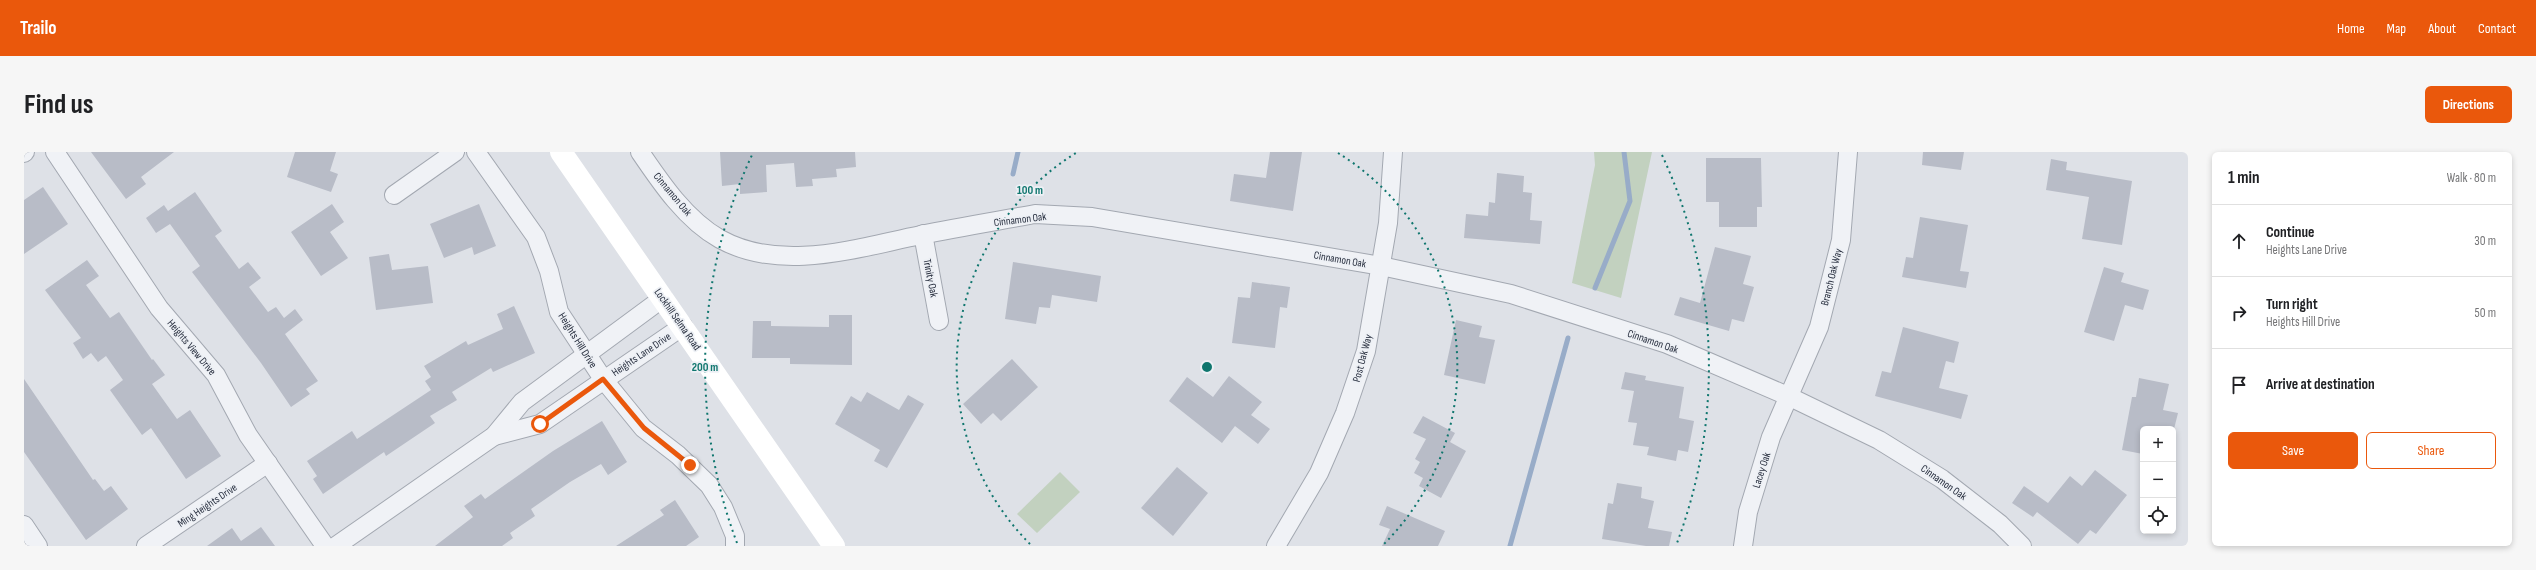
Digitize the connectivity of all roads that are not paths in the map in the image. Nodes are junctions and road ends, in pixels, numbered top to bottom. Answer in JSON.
{"nodes":[{"id":1,"x":55,"y":152,"type":"edge"},
{"id":2,"x":455,"y":152,"type":"edge"},
{"id":3,"x":476,"y":152,"type":"edge"},
{"id":4,"x":561,"y":152,"type":"edge"},
{"id":5,"x":640,"y":152,"type":"edge"},
{"id":6,"x":1393,"y":152,"type":"edge"},
{"id":7,"x":1848,"y":152,"type":"edge"},
{"id":8,"x":394,"y":195,"type":"dead end"},
{"id":9,"x":923,"y":234,"type":"junction"},
{"id":10,"x":1381,"y":266,"type":"junction"},
{"id":11,"x":663,"y":298,"type":"junction"},
{"id":12,"x":939,"y":321,"type":"dead end"},
{"id":13,"x":683,"y":326,"type":"junction"},
{"id":14,"x":586,"y":354,"type":"junction"},
{"id":15,"x":603,"y":379,"type":"junction"},
{"id":16,"x":1790,"y":397,"type":"junction"},
{"id":17,"x":494,"y":436,"type":"junction"},
{"id":18,"x":268,"y":463,"type":"junction"},
{"id":19,"x":24,"y":525,"type":"edge"},
{"id":20,"x":38,"y":546,"type":"edge"},
{"id":21,"x":146,"y":546,"type":"edge"},
{"id":22,"x":325,"y":546,"type":"edge"},
{"id":23,"x":336,"y":546,"type":"edge"},
{"id":24,"x":735,"y":546,"type":"edge"},
{"id":25,"x":834,"y":546,"type":"edge"},
{"id":26,"x":1276,"y":546,"type":"edge"},
{"id":27,"x":1743,"y":546,"type":"edge"},
{"id":28,"x":2022,"y":546,"type":"edge"}],
"edges":[{"from":1,"to":18,"type":"street","name":"Heights View Drive"},
{"from":2,"to":8,"type":"street"},
{"from":3,"to":14,"type":"street","name":"Heights Hill Drive"},
{"from":4,"to":11,"type":"main road","name":"Lockhill Selma Road"},
{"from":5,"to":9,"type":"street","name":"Cinnamon Oak"},
{"from":6,"to":10,"type":"street","name":"Post Oak Way"},
{"from":7,"to":16,"type":"street","name":"Branch Oak Way"},
{"from":9,"to":10,"type":"street","name":"Cinnamon Oak"},
{"from":9,"to":12,"type":"street","name":"Trinity Oak"},
{"from":10,"to":16,"type":"street","name":"Cinnamon Oak"},
{"from":10,"to":26,"type":"street","name":"Post Oak Way"},
{"from":11,"to":13,"type":"main road","name":"Lockhill Selma Road"},
{"from":11,"to":14,"type":"street","name":"Heights Lane Drive"},
{"from":13,"to":15,"type":"street","name":"Heights Lane Drive"},
{"from":13,"to":25,"type":"main road","name":"Lockhill Selma Road"},
{"from":14,"to":15,"type":"street","name":"Heights Hill Drive"},
{"from":14,"to":17,"type":"street","name":"Heights Lane Drive"},
{"from":15,"to":17,"type":"street","name":"Heights Lane Drive"},
{"from":15,"to":24,"type":"street","name":"Heights Hill Drive"},
{"from":16,"to":27,"type":"street","name":"Lacey Oak"},
{"from":16,"to":28,"type":"street","name":"Cinnamon Oak"},
{"from":17,"to":23,"type":"street","name":"Heights Lane Drive"},
{"from":18,"to":21,"type":"street","name":"Ming Heights Drive"},
{"from":18,"to":22,"type":"street","name":"Heights View Drive"},
{"from":19,"to":20,"type":"street"}]}
